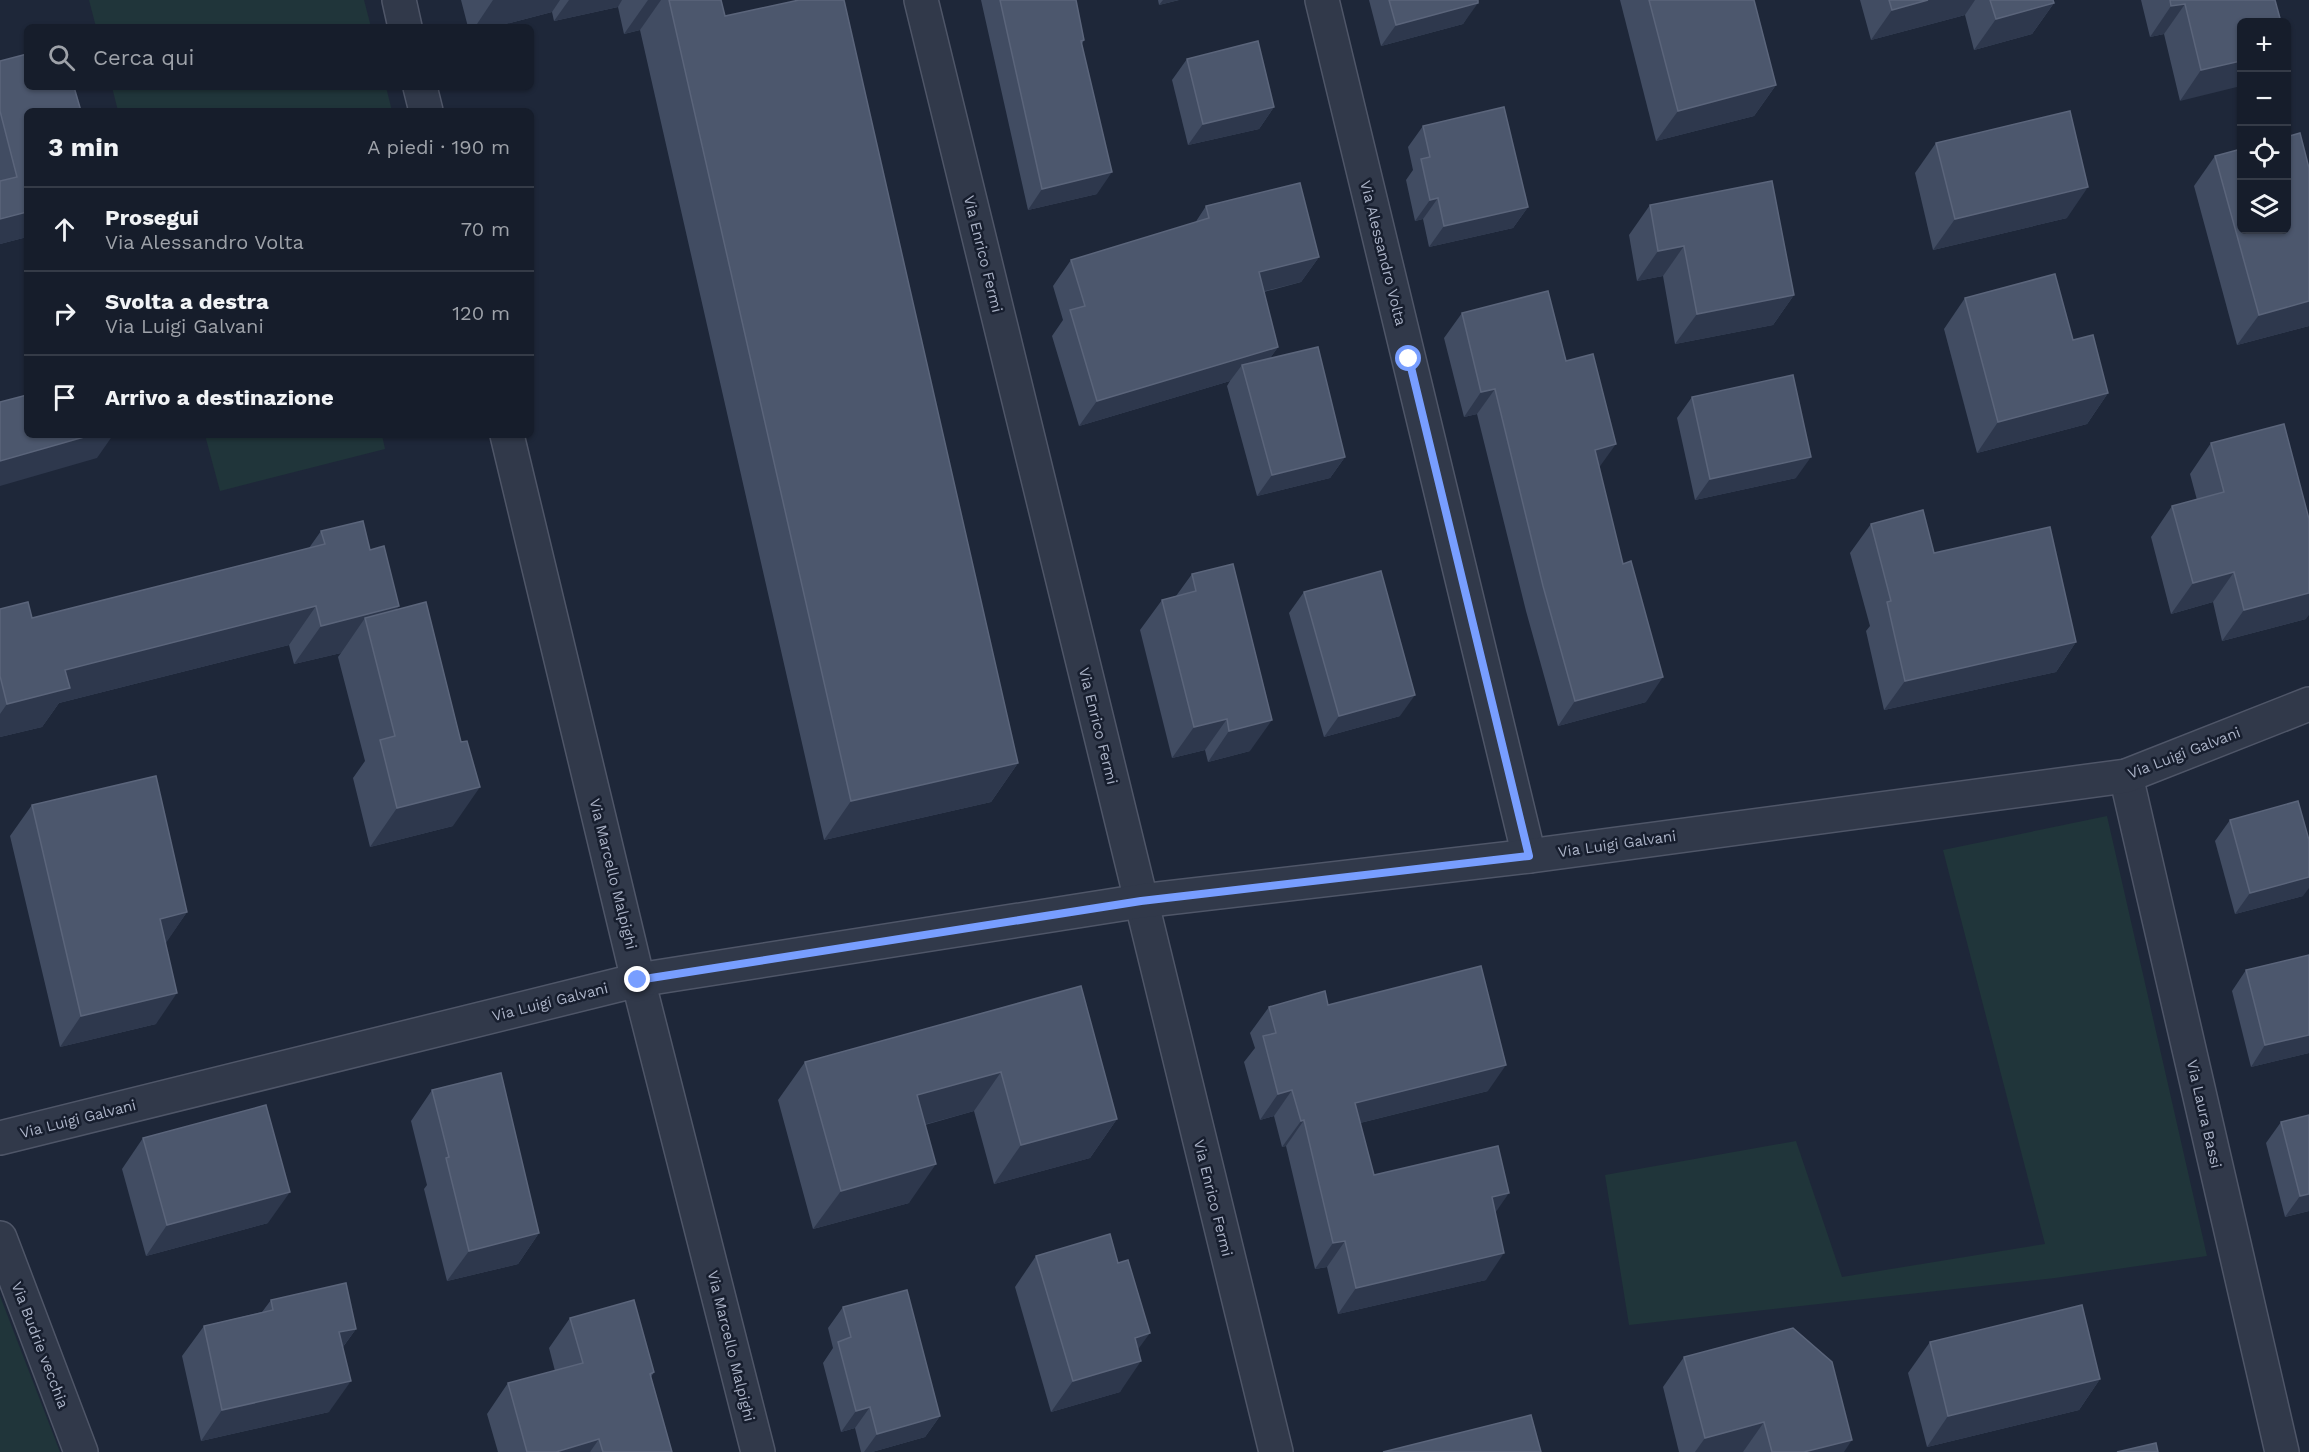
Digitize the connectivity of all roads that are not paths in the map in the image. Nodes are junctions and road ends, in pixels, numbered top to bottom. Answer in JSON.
{"nodes":[{"id":1,"x":399,"y":0,"type":"edge"},
{"id":2,"x":921,"y":0,"type":"edge"},
{"id":3,"x":1322,"y":0,"type":"edge"},
{"id":4,"x":404,"y":24,"type":"edge"},
{"id":5,"x":421,"y":90,"type":"edge"},
{"id":6,"x":425,"y":108,"type":"edge"},
{"id":7,"x":508,"y":438,"type":"edge"},
{"id":8,"x":2309,"y":704,"type":"edge"},
{"id":9,"x":2126,"y":776,"type":"junction"},
{"id":10,"x":1529,"y":856,"type":"junction"},
{"id":11,"x":1141,"y":901,"type":"junction"},
{"id":12,"x":638,"y":980,"type":"junction"},
{"id":13,"x":0,"y":1138,"type":"edge"},
{"id":14,"x":0,"y":1238,"type":"edge"},
{"id":15,"x":81,"y":1452,"type":"edge"},
{"id":16,"x":758,"y":1452,"type":"edge"},
{"id":17,"x":1275,"y":1452,"type":"edge"},
{"id":18,"x":2282,"y":1452,"type":"edge"}],
"edges":[{"from":1,"to":4,"type":"street"},
{"from":2,"to":11,"type":"street","name":"Via Enrico Fermi"},
{"from":3,"to":10,"type":"street","name":"Via Alessandro Volta"},
{"from":5,"to":6,"type":"street"},
{"from":7,"to":12,"type":"street","name":"Via Marcello Malpighi"},
{"from":8,"to":9,"type":"street","name":"Via Luigi Galvani"},
{"from":9,"to":10,"type":"street","name":"Via Luigi Galvani"},
{"from":9,"to":18,"type":"street","name":"Via Laura Bassi"},
{"from":10,"to":11,"type":"street","name":"Via Luigi Galvani"},
{"from":11,"to":12,"type":"street","name":"Via Luigi Galvani"},
{"from":11,"to":17,"type":"street","name":"Via Enrico Fermi"},
{"from":12,"to":13,"type":"street","name":"Via Luigi Galvani"},
{"from":12,"to":16,"type":"street","name":"Via Marcello Malpighi"},
{"from":14,"to":15,"type":"street","name":"Via Budrie vecchia"}]}
